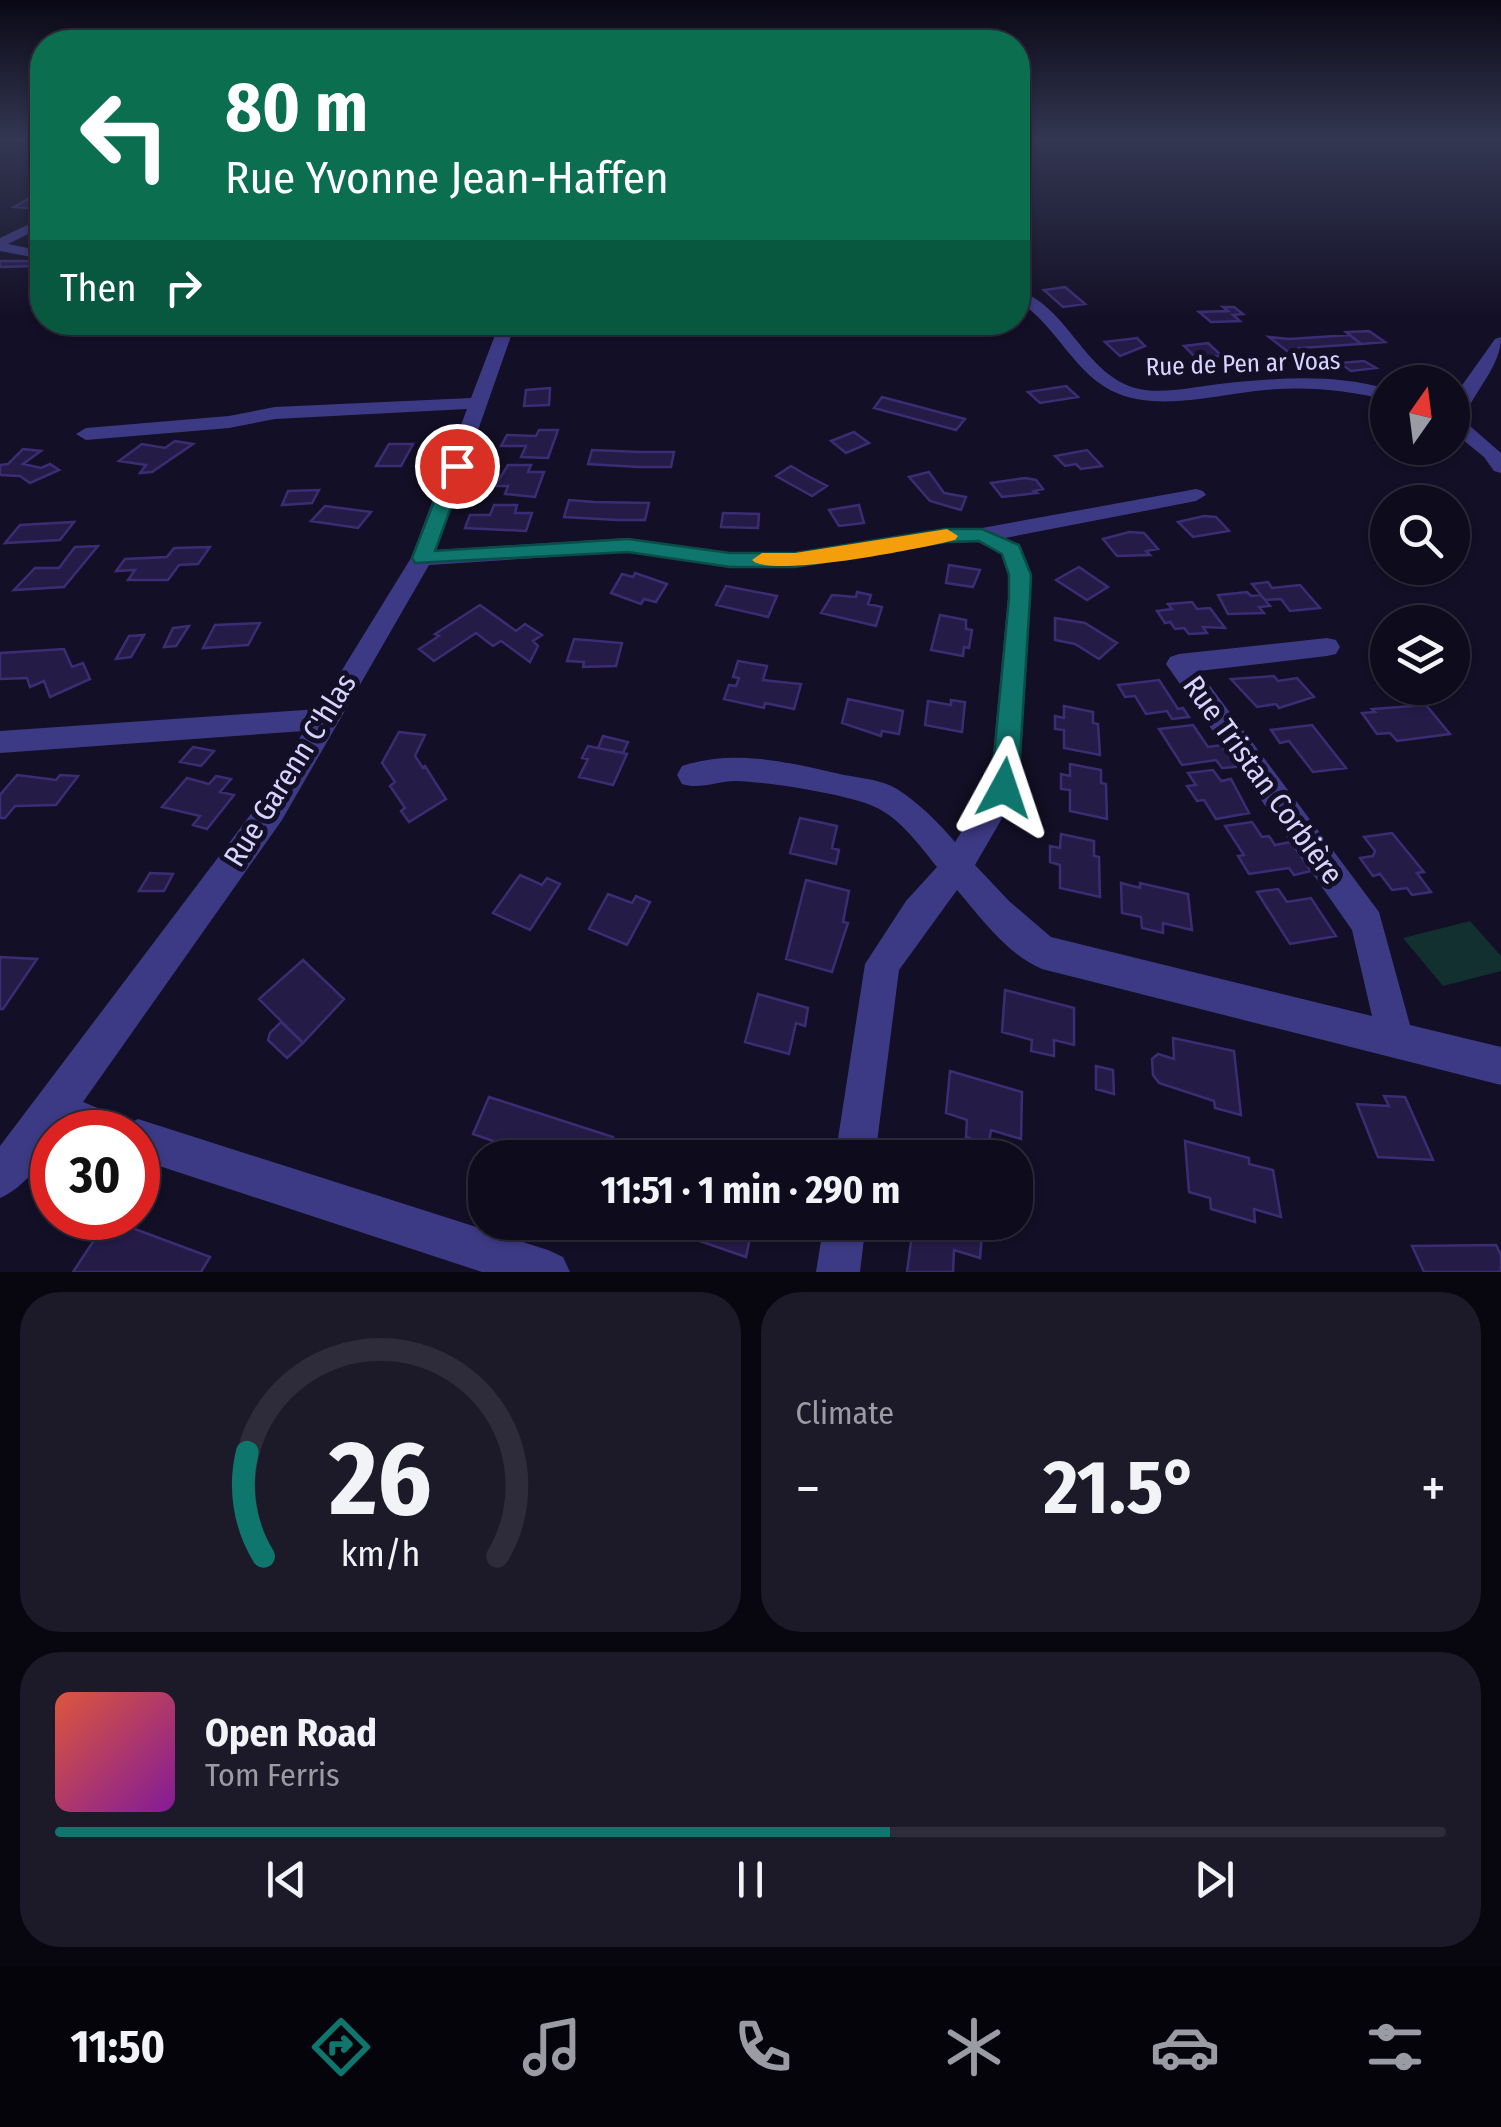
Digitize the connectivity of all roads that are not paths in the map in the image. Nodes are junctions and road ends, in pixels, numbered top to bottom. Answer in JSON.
{"nodes":[{"id":1,"x":30,"y":229,"type":"edge"},
{"id":2,"x":0,"y":245,"type":"edge"},
{"id":3,"x":30,"y":251,"type":"edge"},
{"id":4,"x":1030,"y":302,"type":"edge"},
{"id":5,"x":504,"y":335,"type":"edge"},
{"id":6,"x":1501,"y":342,"type":"edge"},
{"id":7,"x":1470,"y":387,"type":"edge"},
{"id":8,"x":1370,"y":391,"type":"edge"},
{"id":9,"x":480,"y":403,"type":"junction"},
{"id":10,"x":86,"y":434,"type":"dead end"},
{"id":11,"x":1470,"y":435,"type":"edge"},
{"id":12,"x":1501,"y":466,"type":"edge"},
{"id":13,"x":1196,"y":495,"type":"dead end"},
{"id":14,"x":982,"y":535,"type":"junction"},
{"id":15,"x":422,"y":558,"type":"junction"},
{"id":16,"x":1328,"y":647,"type":"dead end"},
{"id":17,"x":324,"y":719,"type":"junction"},
{"id":18,"x":0,"y":742,"type":"edge"},
{"id":19,"x":692,"y":775,"type":"dead end"},
{"id":20,"x":957,"y":867,"type":"junction"},
{"id":21,"x":1395,"y":1036,"type":"junction"},
{"id":22,"x":1501,"y":1066,"type":"edge"},
{"id":23,"x":54,"y":1110,"type":"edge"},
{"id":24,"x":858,"y":1140,"type":"edge"},
{"id":25,"x":30,"y":1141,"type":"edge"},
{"id":26,"x":160,"y":1146,"type":"edge"},
{"id":27,"x":0,"y":1178,"type":"edge"},
{"id":28,"x":843,"y":1240,"type":"edge"},
{"id":29,"x":548,"y":1272,"type":"edge"},
{"id":30,"x":838,"y":1272,"type":"edge"}],
"edges":[{"from":1,"to":2,"type":"street"},
{"from":2,"to":3,"type":"street"},
{"from":4,"to":8,"type":"street","name":"Rue de Pen ar Voas"},
{"from":5,"to":9,"type":"street","name":"Rue Garenn C'hlas"},
{"from":6,"to":7,"type":"street"},
{"from":9,"to":10,"type":"street"},
{"from":9,"to":15,"type":"street","name":"Rue Garenn C'hlas"},
{"from":11,"to":12,"type":"street"},
{"from":13,"to":14,"type":"street"},
{"from":14,"to":15,"type":"street"},
{"from":14,"to":20,"type":"street"},
{"from":15,"to":17,"type":"street","name":"Rue Garenn C'hlas"},
{"from":16,"to":21,"type":"street","name":"Rue Tristan Corbière"},
{"from":17,"to":18,"type":"street"},
{"from":17,"to":23,"type":"street","name":"Rue Garenn C'hlas"},
{"from":19,"to":20,"type":"street"},
{"from":20,"to":21,"type":"street"},
{"from":20,"to":24,"type":"street"},
{"from":21,"to":22,"type":"street"},
{"from":25,"to":27,"type":"street","name":"Rue Garenn C'hlas"},
{"from":26,"to":29,"type":"street"},
{"from":28,"to":30,"type":"street"}]}
